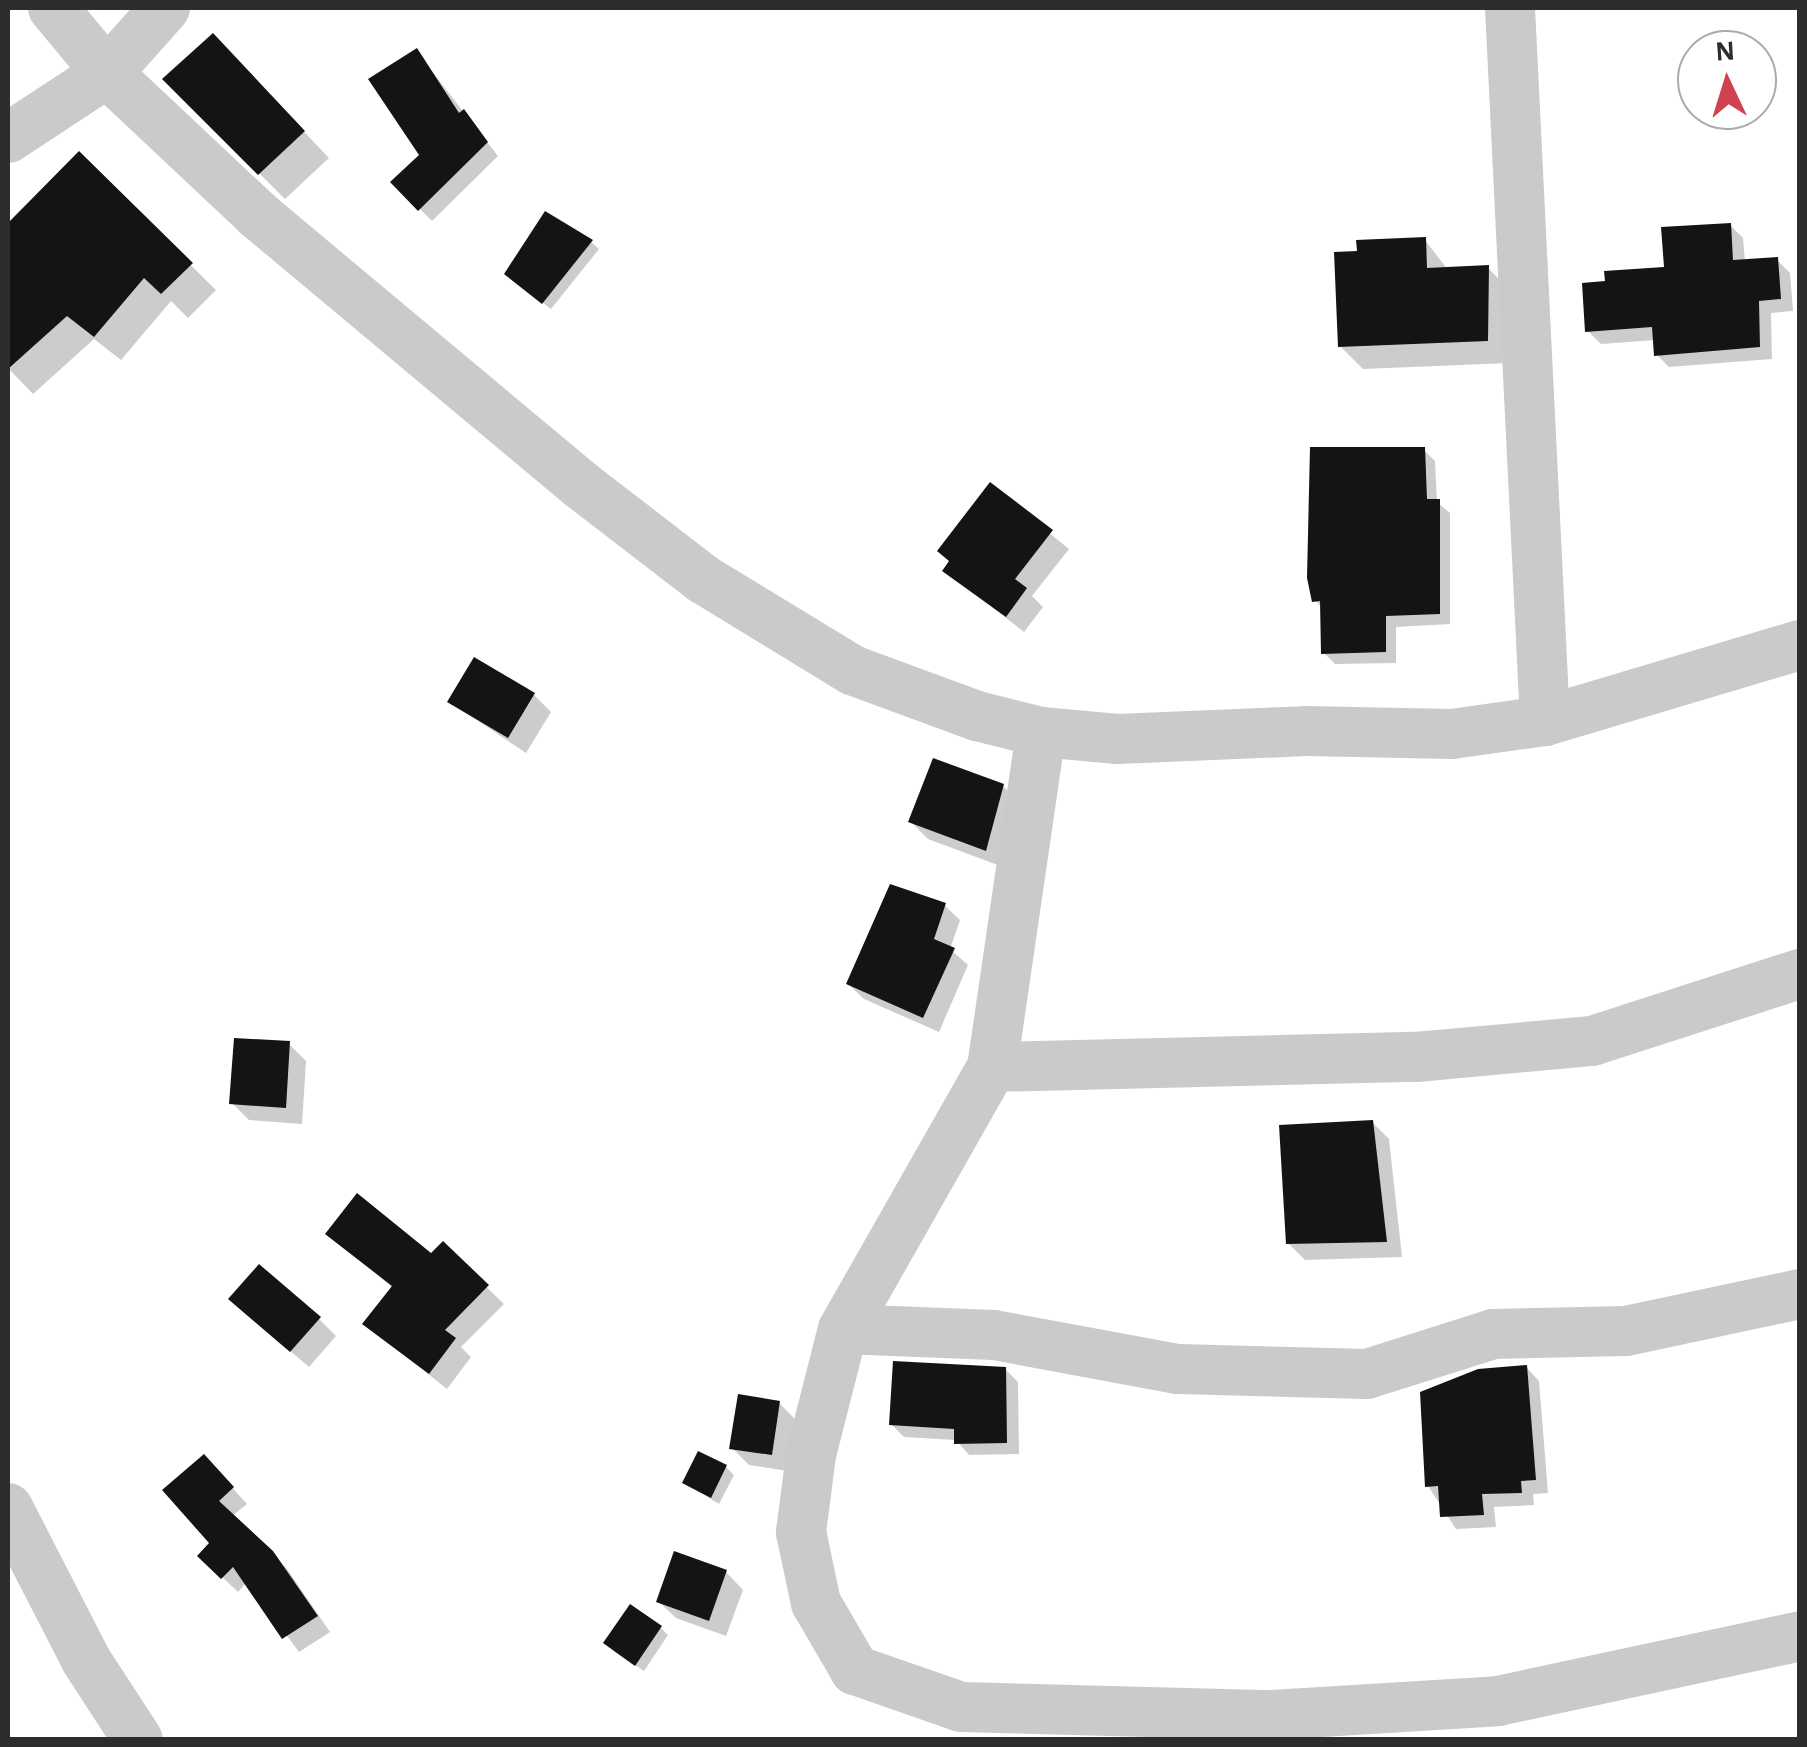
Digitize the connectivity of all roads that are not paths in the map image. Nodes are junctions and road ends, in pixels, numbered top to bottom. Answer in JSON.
{"nodes":[{"id":1,"x":54,"y":8,"type":"edge"},
{"id":2,"x":164,"y":8,"type":"edge"},
{"id":3,"x":1510,"y":8,"type":"edge"},
{"id":4,"x":107,"y":73,"type":"junction"},
{"id":5,"x":8,"y":138,"type":"edge"},
{"id":6,"x":1800,"y":645,"type":"edge"},
{"id":7,"x":1545,"y":720,"type":"junction"},
{"id":8,"x":1041,"y":732,"type":"junction"},
{"id":9,"x":1800,"y":974,"type":"edge"},
{"id":10,"x":992,"y":1067,"type":"junction"},
{"id":11,"x":1800,"y":1294,"type":"edge"},
{"id":12,"x":843,"y":1329,"type":"junction"},
{"id":13,"x":8,"y":1508,"type":"edge"},
{"id":14,"x":1800,"y":1636,"type":"edge"},
{"id":15,"x":138,"y":1740,"type":"edge"}],
"edges":[{"from":1,"to":4,"type":"street"},
{"from":2,"to":4,"type":"street"},
{"from":3,"to":7,"type":"street"},
{"from":4,"to":5,"type":"street"},
{"from":4,"to":8,"type":"street"},
{"from":6,"to":7,"type":"street"},
{"from":7,"to":8,"type":"street"},
{"from":8,"to":10,"type":"street"},
{"from":9,"to":10,"type":"street"},
{"from":10,"to":12,"type":"street"},
{"from":11,"to":12,"type":"street"},
{"from":12,"to":14,"type":"street"},
{"from":13,"to":15,"type":"street"}]}
